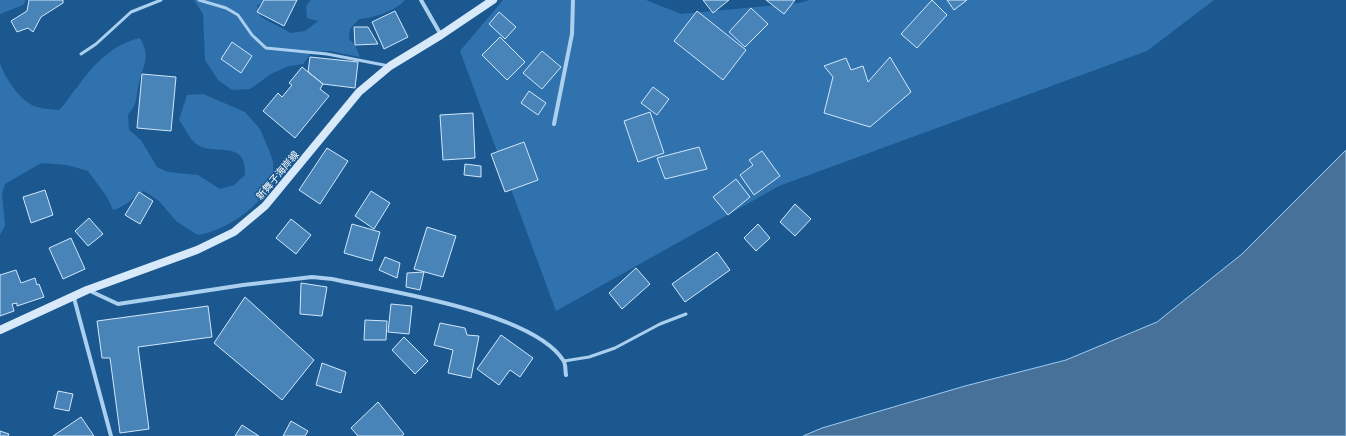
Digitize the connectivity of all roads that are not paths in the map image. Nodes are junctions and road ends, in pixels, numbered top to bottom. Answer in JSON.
{"nodes":[{"id":1,"x":161,"y":0,"type":"edge"},
{"id":2,"x":198,"y":0,"type":"edge"},
{"id":3,"x":421,"y":0,"type":"edge"},
{"id":4,"x":493,"y":0,"type":"edge"},
{"id":5,"x":573,"y":0,"type":"edge"},
{"id":6,"x":441,"y":35,"type":"junction"},
{"id":7,"x":81,"y":54,"type":"dead end"},
{"id":8,"x":390,"y":66,"type":"junction"},
{"id":9,"x":554,"y":124,"type":"dead end"},
{"id":10,"x":87,"y":290,"type":"junction"},
{"id":11,"x":74,"y":298,"type":"junction"},
{"id":12,"x":686,"y":314,"type":"dead end"},
{"id":13,"x":0,"y":330,"type":"edge"},
{"id":14,"x":564,"y":361,"type":"junction"},
{"id":15,"x":566,"y":375,"type":"dead end"},
{"id":16,"x":111,"y":436,"type":"edge"}],
"edges":[{"from":1,"to":7,"type":"lane"},
{"from":2,"to":8,"type":"lane"},
{"from":3,"to":6,"type":"street"},
{"from":4,"to":6,"type":"main road","name":"新舞子海岸線"},
{"from":5,"to":9,"type":"street"},
{"from":6,"to":8,"type":"main road","name":"新舞子海岸線"},
{"from":8,"to":10,"type":"main road","name":"新舞子海岸線"},
{"from":10,"to":11,"type":"main road","name":"新舞子海岸線"},
{"from":10,"to":14,"type":"street"},
{"from":11,"to":13,"type":"main road","name":"新舞子海岸線"},
{"from":11,"to":16,"type":"street"},
{"from":12,"to":14,"type":"lane"},
{"from":14,"to":15,"type":"street"}]}
